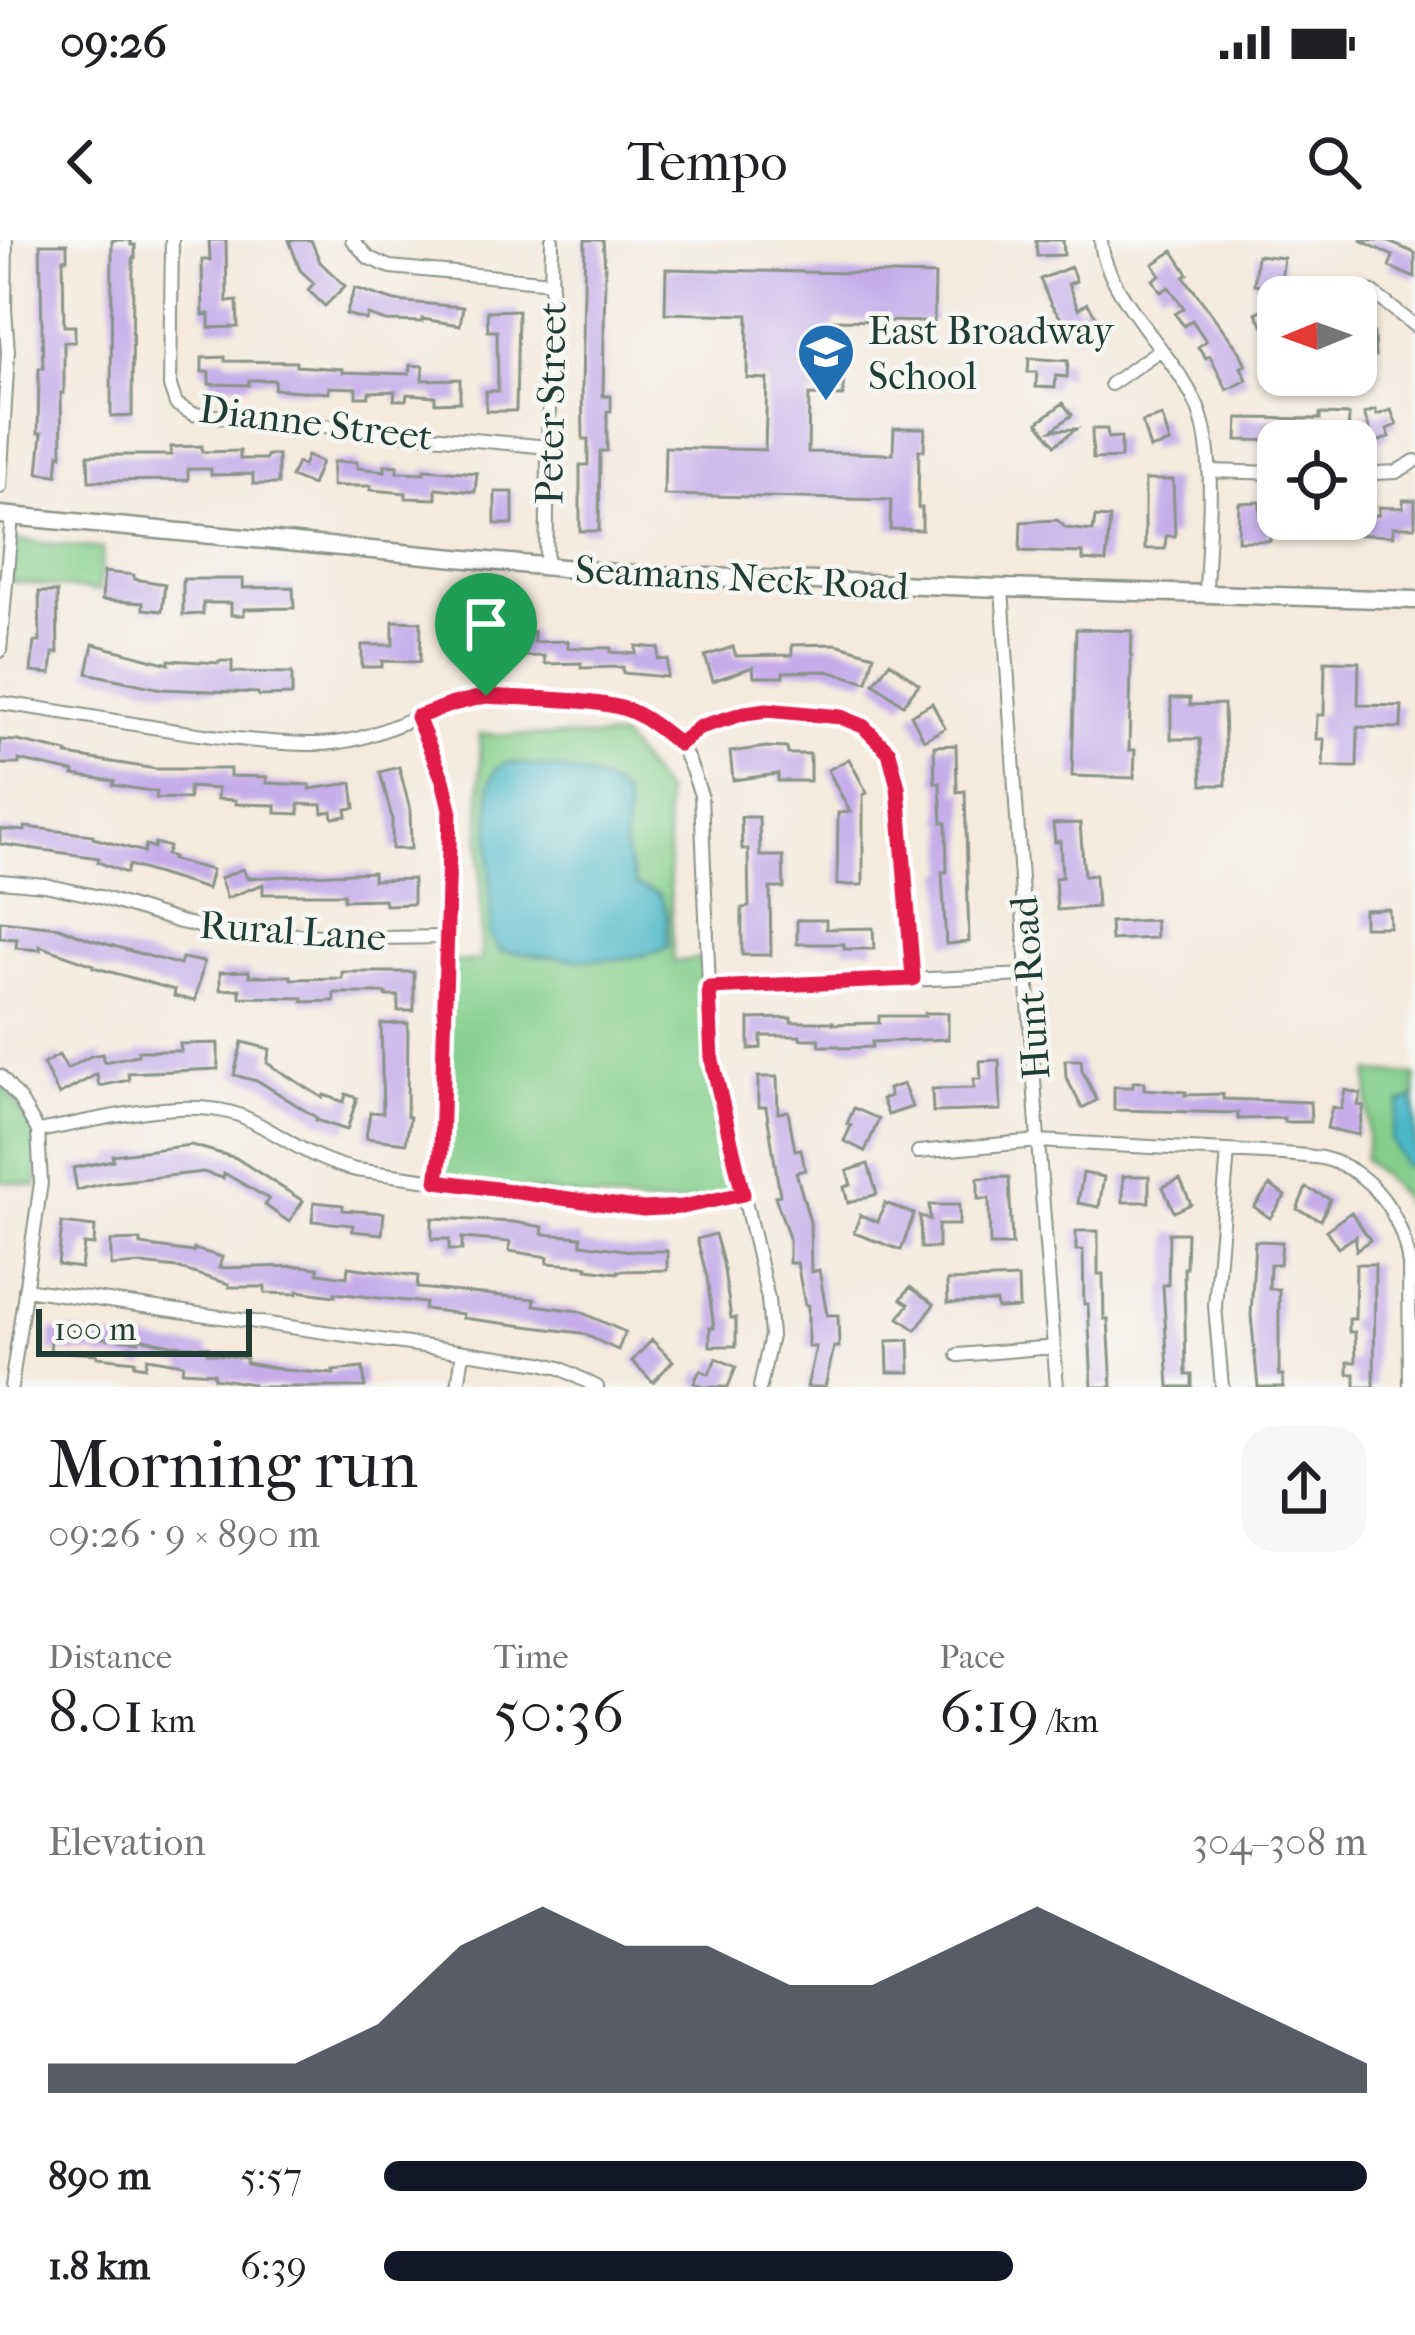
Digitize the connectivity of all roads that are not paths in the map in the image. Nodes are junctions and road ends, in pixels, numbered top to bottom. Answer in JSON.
{"nodes":[{"id":1,"x":172,"y":240,"type":"edge"},
{"id":2,"x":352,"y":240,"type":"edge"},
{"id":3,"x":553,"y":240,"type":"edge"},
{"id":4,"x":1101,"y":240,"type":"edge"},
{"id":5,"x":4,"y":247,"type":"edge"},
{"id":6,"x":552,"y":282,"type":"junction"},
{"id":7,"x":1377,"y":296,"type":"edge"},
{"id":8,"x":1415,"y":326,"type":"edge"},
{"id":9,"x":1161,"y":349,"type":"junction"},
{"id":10,"x":1112,"y":384,"type":"dead end"},
{"id":11,"x":549,"y":447,"type":"junction"},
{"id":12,"x":1415,"y":461,"type":"edge"},
{"id":13,"x":1209,"y":471,"type":"junction"},
{"id":14,"x":1257,"y":472,"type":"edge"},
{"id":15,"x":1377,"y":473,"type":"edge"},
{"id":16,"x":0,"y":487,"type":"edge"},
{"id":17,"x":6,"y":516,"type":"edge"},
{"id":18,"x":546,"y":567,"type":"junction"},
{"id":19,"x":1002,"y":588,"type":"junction"},
{"id":20,"x":1206,"y":594,"type":"junction"},
{"id":21,"x":1415,"y":600,"type":"edge"},
{"id":22,"x":0,"y":651,"type":"edge"},
{"id":23,"x":0,"y":703,"type":"edge"},
{"id":24,"x":417,"y":717,"type":"junction"},
{"id":25,"x":679,"y":744,"type":"junction"},
{"id":26,"x":0,"y":881,"type":"edge"},
{"id":27,"x":448,"y":937,"type":"junction"},
{"id":28,"x":1028,"y":975,"type":"junction"},
{"id":29,"x":913,"y":979,"type":"junction"},
{"id":30,"x":709,"y":988,"type":"junction"},
{"id":31,"x":0,"y":1076,"type":"edge"},
{"id":32,"x":38,"y":1131,"type":"junction"},
{"id":33,"x":1038,"y":1141,"type":"junction"},
{"id":34,"x":1228,"y":1151,"type":"junction"},
{"id":35,"x":918,"y":1152,"type":"dead end"},
{"id":36,"x":437,"y":1181,"type":"junction"},
{"id":37,"x":743,"y":1194,"type":"junction"},
{"id":38,"x":25,"y":1289,"type":"junction"},
{"id":39,"x":1412,"y":1333,"type":"edge"},
{"id":40,"x":1054,"y":1347,"type":"junction"},
{"id":41,"x":463,"y":1352,"type":"junction"},
{"id":42,"x":958,"y":1355,"type":"dead end"},
{"id":43,"x":11,"y":1387,"type":"edge"},
{"id":44,"x":458,"y":1387,"type":"edge"},
{"id":45,"x":597,"y":1387,"type":"edge"},
{"id":46,"x":760,"y":1387,"type":"edge"},
{"id":47,"x":1057,"y":1387,"type":"edge"},
{"id":48,"x":1222,"y":1387,"type":"edge"},
{"id":49,"x":1411,"y":1387,"type":"edge"}],
"edges":[{"from":1,"to":11,"type":"street","name":"Dianne Street"},
{"from":2,"to":6,"type":"street"},
{"from":3,"to":6,"type":"street","name":"Peter Street"},
{"from":4,"to":9,"type":"street"},
{"from":5,"to":16,"type":"street"},
{"from":6,"to":11,"type":"street","name":"Peter Street"},
{"from":7,"to":8,"type":"street"},
{"from":9,"to":10,"type":"street"},
{"from":9,"to":13,"type":"street"},
{"from":11,"to":18,"type":"street","name":"Peter Street"},
{"from":12,"to":15,"type":"street"},
{"from":13,"to":14,"type":"street"},
{"from":13,"to":20,"type":"street"},
{"from":17,"to":18,"type":"main road","name":"Seamans Neck Road"},
{"from":17,"to":22,"type":"street"},
{"from":18,"to":19,"type":"main road","name":"Seamans Neck Road"},
{"from":19,"to":20,"type":"main road","name":"Seamans Neck Road"},
{"from":19,"to":28,"type":"street","name":"Hunt Road"},
{"from":20,"to":21,"type":"main road","name":"Seamans Neck Road"},
{"from":23,"to":24,"type":"street"},
{"from":24,"to":25,"type":"street"},
{"from":24,"to":27,"type":"street"},
{"from":25,"to":29,"type":"street"},
{"from":25,"to":30,"type":"street"},
{"from":26,"to":27,"type":"street","name":"Rural Lane"},
{"from":27,"to":36,"type":"street"},
{"from":28,"to":29,"type":"street"},
{"from":28,"to":33,"type":"street","name":"Hunt Road"},
{"from":29,"to":30,"type":"street"},
{"from":30,"to":37,"type":"street"},
{"from":31,"to":32,"type":"street"},
{"from":32,"to":36,"type":"street"},
{"from":32,"to":38,"type":"street"},
{"from":33,"to":34,"type":"street"},
{"from":33,"to":35,"type":"street"},
{"from":33,"to":40,"type":"street","name":"Hunt Road"},
{"from":34,"to":39,"type":"street"},
{"from":34,"to":48,"type":"street"},
{"from":36,"to":37,"type":"street"},
{"from":37,"to":46,"type":"street"},
{"from":38,"to":41,"type":"street"},
{"from":38,"to":43,"type":"street"},
{"from":39,"to":49,"type":"street"},
{"from":40,"to":42,"type":"street"},
{"from":40,"to":47,"type":"street","name":"Hunt Road"},
{"from":41,"to":44,"type":"street"},
{"from":41,"to":45,"type":"street"}]}
